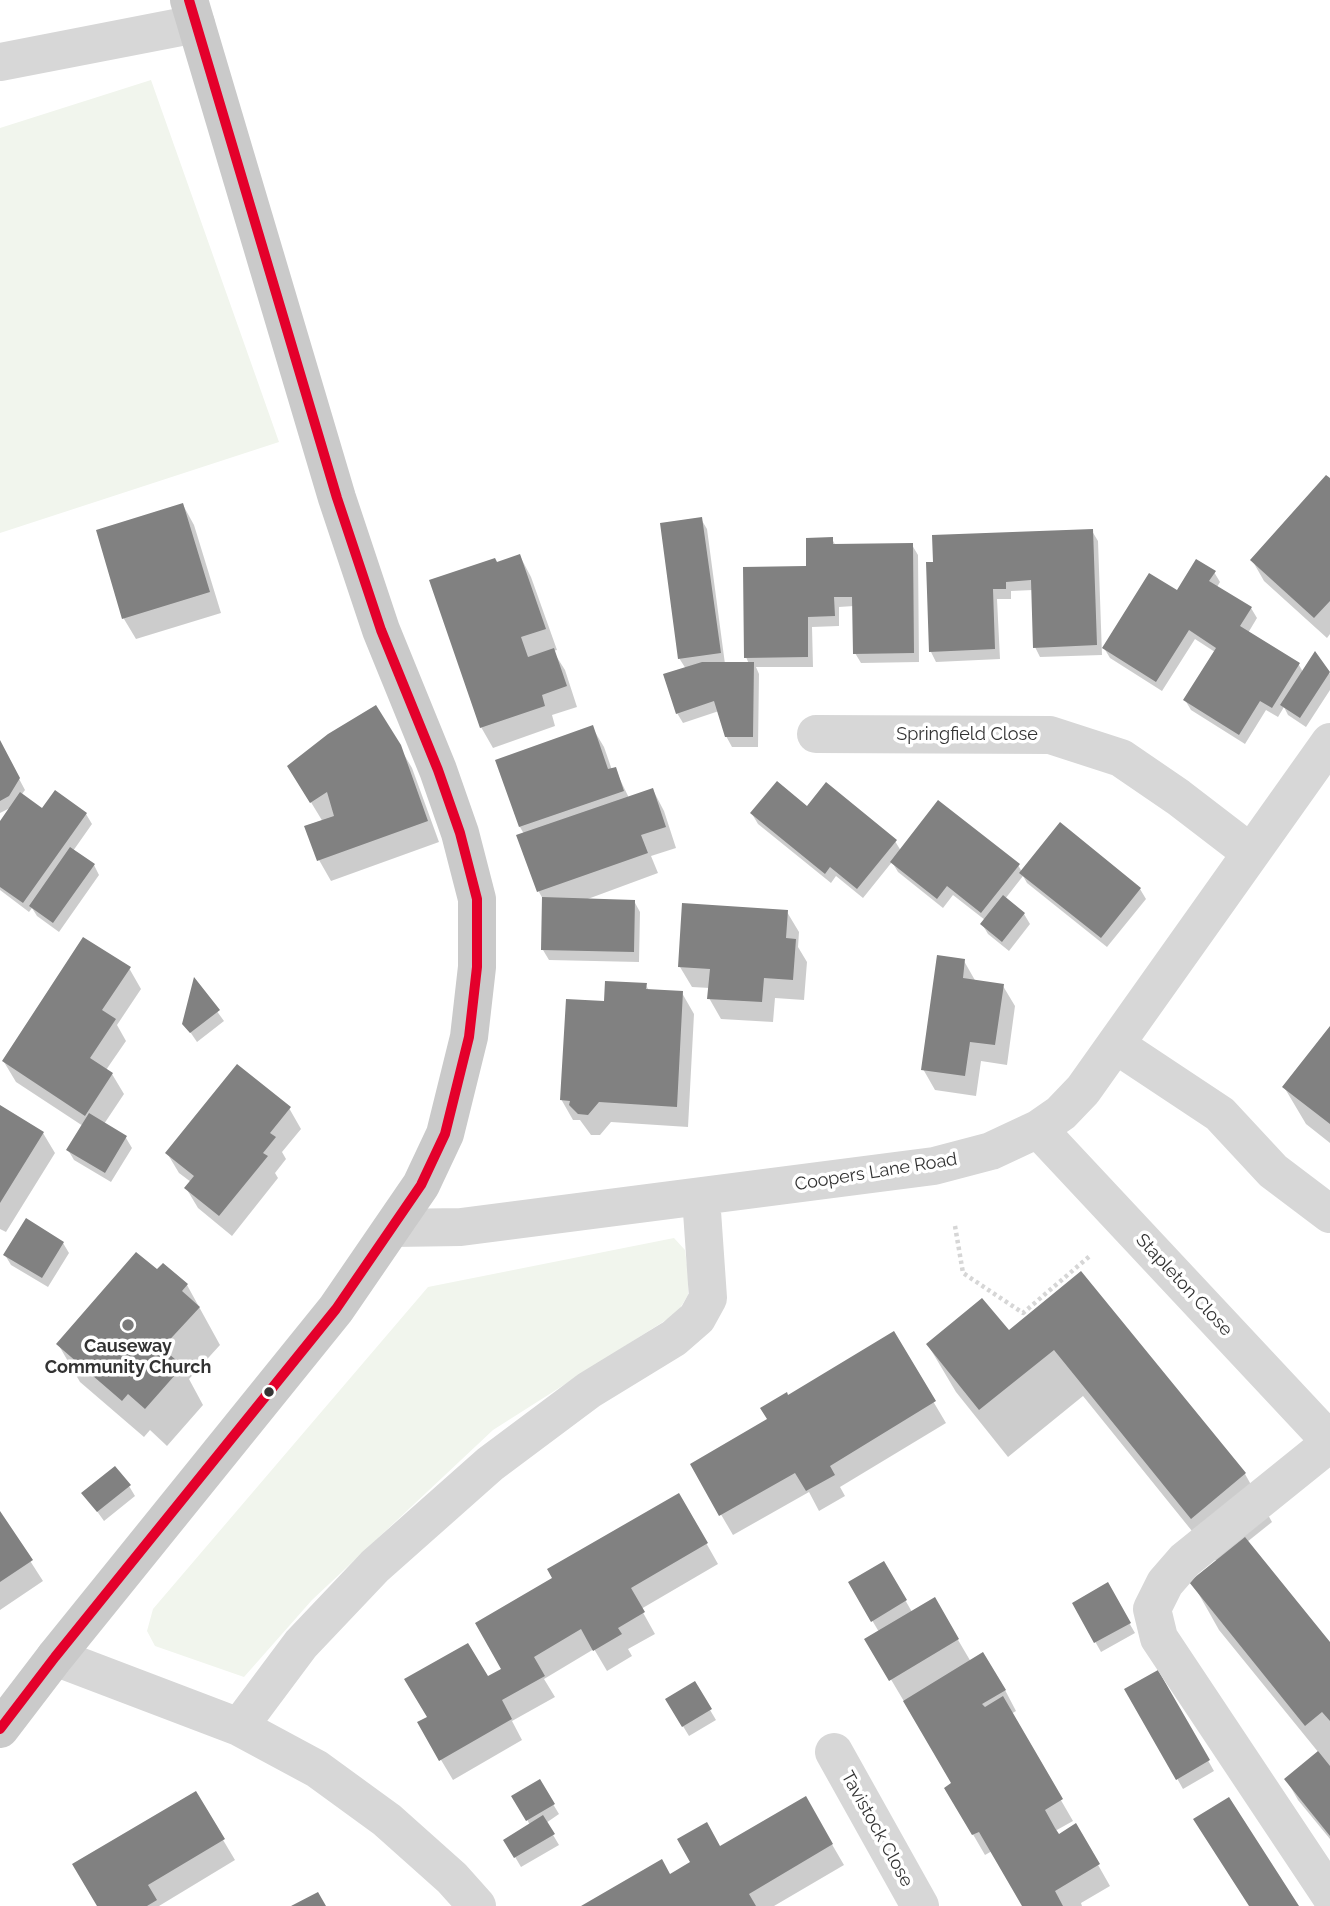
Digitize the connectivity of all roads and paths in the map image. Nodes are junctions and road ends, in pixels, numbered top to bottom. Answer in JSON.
{"nodes":[{"id":1,"x":192,"y":12,"type":"edge"},
{"id":2,"x":0,"y":62,"type":"edge"},
{"id":3,"x":816,"y":734,"type":"dead end"},
{"id":4,"x":1330,"y":742,"type":"edge"},
{"id":5,"x":1251,"y":853,"type":"junction"},
{"id":6,"x":1116,"y":1045,"type":"junction"},
{"id":7,"x":1038,"y":1129,"type":"junction"},
{"id":8,"x":701,"y":1197,"type":"junction"},
{"id":9,"x":1330,"y":1214,"type":"edge"},
{"id":10,"x":1126,"y":1223,"type":"junction"},
{"id":11,"x":955,"y":1226,"type":"dead end"},
{"id":12,"x":393,"y":1228,"type":"junction"},
{"id":13,"x":1330,"y":1442,"type":"edge"},
{"id":14,"x":55,"y":1657,"type":"junction"},
{"id":15,"x":239,"y":1727,"type":"junction"},
{"id":16,"x":0,"y":1728,"type":"edge"},
{"id":17,"x":834,"y":1752,"type":"dead end"},
{"id":18,"x":1330,"y":1895,"type":"edge"},
{"id":19,"x":477,"y":1906,"type":"edge"},
{"id":20,"x":920,"y":1906,"type":"edge"}],
"edges":[{"from":1,"to":2,"type":"street"},
{"from":1,"to":12,"type":"main road"},
{"from":3,"to":5,"type":"street","name":"Springfield Close"},
{"from":4,"to":5,"type":"street","name":"Coopers Lane Road"},
{"from":5,"to":6,"type":"street","name":"Coopers Lane Road"},
{"from":6,"to":7,"type":"street","name":"Coopers Lane Road"},
{"from":6,"to":9,"type":"street"},
{"from":7,"to":8,"type":"street","name":"Coopers Lane Road"},
{"from":7,"to":10,"type":"street","name":"Stapleton Close"},
{"from":8,"to":12,"type":"street","name":"Coopers Lane Road"},
{"from":8,"to":15,"type":"street"},
{"from":10,"to":11,"type":"path"},
{"from":10,"to":13,"type":"street","name":"Stapleton Close"},
{"from":12,"to":14,"type":"main road"},
{"from":13,"to":18,"type":"street"},
{"from":14,"to":15,"type":"street"},
{"from":14,"to":16,"type":"main road"},
{"from":15,"to":19,"type":"street"},
{"from":17,"to":20,"type":"street","name":"Tavistock Close"}]}
